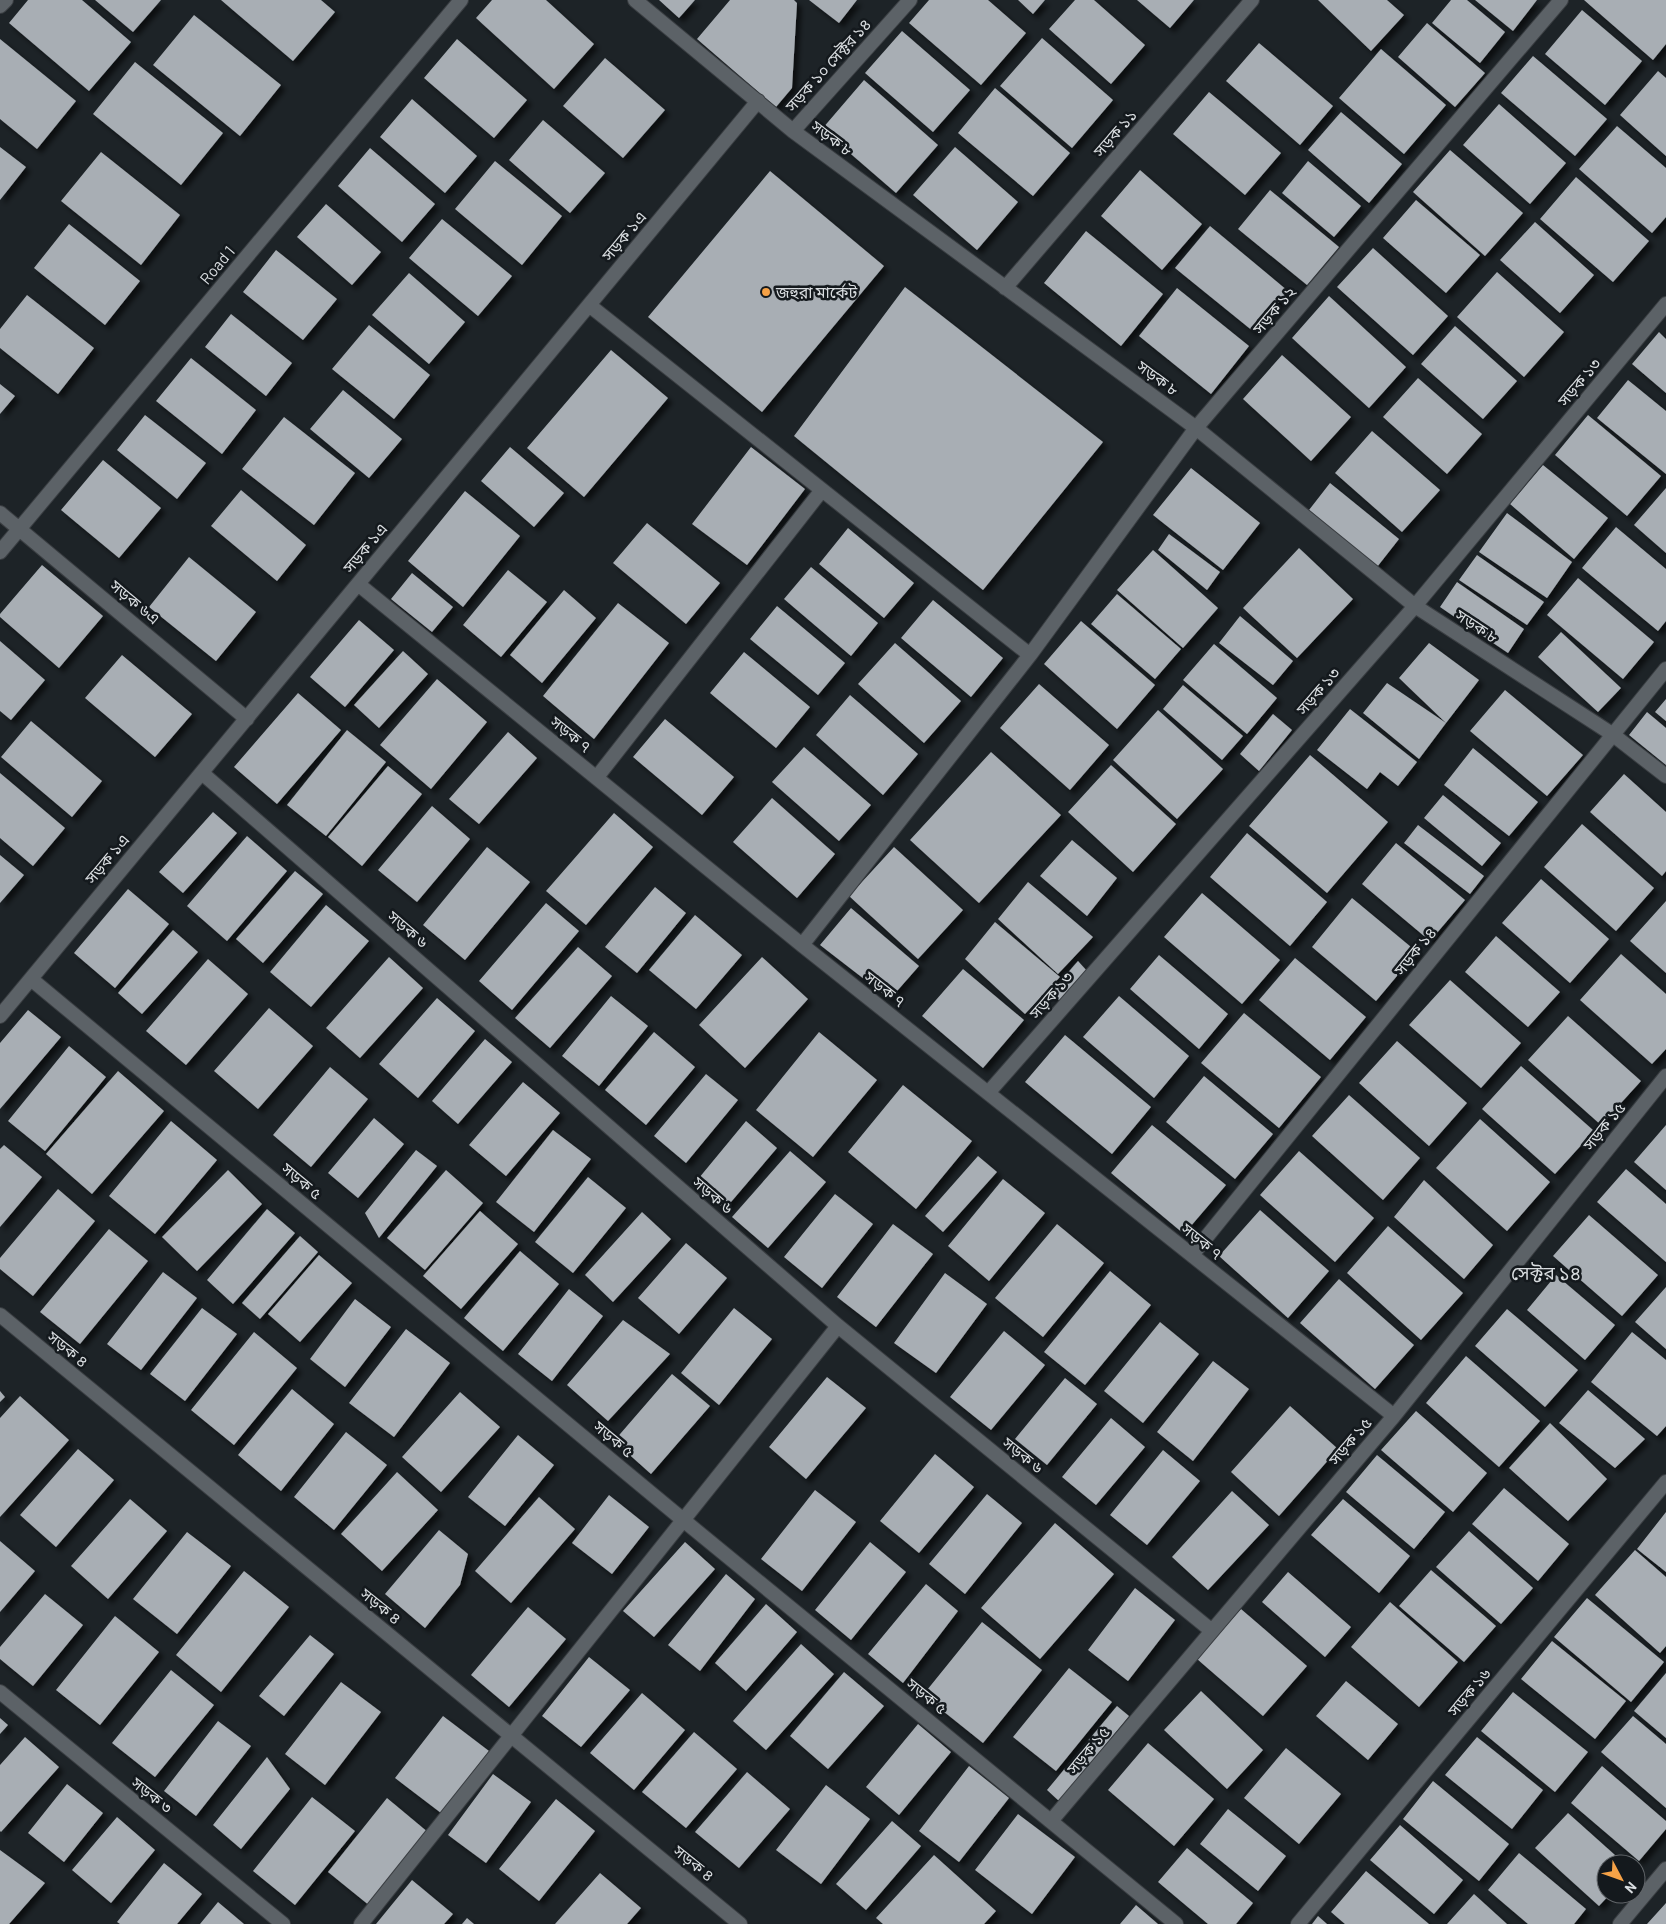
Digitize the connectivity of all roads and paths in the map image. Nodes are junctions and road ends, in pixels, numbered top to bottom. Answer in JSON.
{"nodes":[{"id":1,"x":6,"y":0,"type":"edge"},
{"id":2,"x":461,"y":0,"type":"edge"},
{"id":3,"x":636,"y":0,"type":"edge"},
{"id":4,"x":910,"y":0,"type":"edge"},
{"id":5,"x":1252,"y":0,"type":"edge"},
{"id":6,"x":1561,"y":0,"type":"edge"},
{"id":7,"x":0,"y":6,"type":"edge"},
{"id":8,"x":758,"y":101,"type":"junction"},
{"id":9,"x":793,"y":131,"type":"junction"},
{"id":10,"x":1005,"y":288,"type":"junction"},
{"id":11,"x":1666,"y":304,"type":"edge"},
{"id":12,"x":589,"y":305,"type":"junction"},
{"id":13,"x":1196,"y":428,"type":"junction"},
{"id":14,"x":822,"y":490,"type":"junction"},
{"id":15,"x":0,"y":513,"type":"edge"},
{"id":16,"x":19,"y":529,"type":"junction"},
{"id":17,"x":0,"y":552,"type":"edge"},
{"id":18,"x":358,"y":584,"type":"junction"},
{"id":19,"x":1415,"y":606,"type":"junction"},
{"id":20,"x":1030,"y":655,"type":"junction"},
{"id":21,"x":1666,"y":669,"type":"edge"},
{"id":22,"x":247,"y":719,"type":"junction"},
{"id":23,"x":1612,"y":734,"type":"junction"},
{"id":24,"x":202,"y":773,"type":"junction"},
{"id":25,"x":1666,"y":776,"type":"edge"},
{"id":26,"x":597,"y":777,"type":"junction"},
{"id":27,"x":802,"y":945,"type":"junction"},
{"id":28,"x":31,"y":979,"type":"junction"},
{"id":29,"x":0,"y":1016,"type":"edge"},
{"id":30,"x":1666,"y":1076,"type":"edge"},
{"id":31,"x":988,"y":1093,"type":"junction"},
{"id":32,"x":1192,"y":1255,"type":"junction"},
{"id":33,"x":0,"y":1315,"type":"edge"},
{"id":34,"x":838,"y":1326,"type":"junction"},
{"id":35,"x":1394,"y":1416,"type":"junction"},
{"id":36,"x":1666,"y":1482,"type":"edge"},
{"id":37,"x":682,"y":1519,"type":"junction"},
{"id":38,"x":1212,"y":1631,"type":"junction"},
{"id":39,"x":0,"y":1692,"type":"edge"},
{"id":40,"x":512,"y":1737,"type":"junction"},
{"id":41,"x":1051,"y":1821,"type":"junction"},
{"id":42,"x":1666,"y":1869,"type":"edge"},
{"id":43,"x":283,"y":1924,"type":"edge"},
{"id":44,"x":361,"y":1924,"type":"edge"},
{"id":45,"x":740,"y":1924,"type":"edge"},
{"id":46,"x":1176,"y":1924,"type":"edge"},
{"id":47,"x":1298,"y":1924,"type":"edge"},
{"id":48,"x":1620,"y":1924,"type":"edge"}],
"edges":[{"from":1,"to":7,"type":"street"},
{"from":2,"to":16,"type":"street","name":"Road 1"},
{"from":3,"to":8,"type":"street","name":"সড়ক ৮"},
{"from":4,"to":9,"type":"street","name":"সড়ক ১০ সেক্টর ১৪"},
{"from":5,"to":10,"type":"street","name":"সড়ক ১১"},
{"from":6,"to":13,"type":"street","name":"সড়ক ১২"},
{"from":8,"to":9,"type":"street","name":"সড়ক ৮"},
{"from":8,"to":12,"type":"street","name":"সড়ক ১এ"},
{"from":9,"to":10,"type":"street","name":"সড়ক ৮"},
{"from":10,"to":13,"type":"street","name":"সড়ক ৮"},
{"from":11,"to":19,"type":"street","name":"সড়ক ১৩"},
{"from":12,"to":14,"type":"street"},
{"from":12,"to":18,"type":"street","name":"সড়ক ১এ"},
{"from":13,"to":19,"type":"street","name":"সড়ক ৮"},
{"from":13,"to":20,"type":"street","name":"সড়ক ১২"},
{"from":14,"to":20,"type":"street"},
{"from":14,"to":26,"type":"street"},
{"from":15,"to":16,"type":"street","name":"সড়ক ৬এ"},
{"from":16,"to":17,"type":"street","name":"Road 1"},
{"from":16,"to":22,"type":"street","name":"সড়ক ৬এ"},
{"from":18,"to":22,"type":"street","name":"সড়ক ১এ"},
{"from":18,"to":26,"type":"street","name":"সড়ক ৭"},
{"from":19,"to":23,"type":"street","name":"সড়ক ৮"},
{"from":19,"to":31,"type":"street","name":"সড়ক ১৩"},
{"from":20,"to":27,"type":"street","name":"সড়ক ১২"},
{"from":21,"to":23,"type":"street","name":"সড়ক ১৪"},
{"from":22,"to":24,"type":"street","name":"সড়ক ১এ"},
{"from":23,"to":25,"type":"street","name":"সড়ক ৮"},
{"from":23,"to":32,"type":"street","name":"সড়ক ১৪"},
{"from":24,"to":28,"type":"street","name":"সড়ক ১এ"},
{"from":24,"to":34,"type":"street","name":"সড়ক ৬"},
{"from":26,"to":27,"type":"street","name":"সড়ক ৭"},
{"from":27,"to":31,"type":"street","name":"সড়ক ৭"},
{"from":28,"to":29,"type":"street","name":"সড়ক ১এ"},
{"from":28,"to":37,"type":"street","name":"সড়ক ৫"},
{"from":30,"to":35,"type":"street","name":"সড়ক ১৫"},
{"from":31,"to":32,"type":"street","name":"সড়ক ৭"},
{"from":32,"to":35,"type":"street","name":"সড়ক ৭"},
{"from":33,"to":40,"type":"street","name":"সড়ক ৪"},
{"from":34,"to":37,"type":"street"},
{"from":34,"to":38,"type":"street","name":"সড়ক ৬"},
{"from":35,"to":38,"type":"street","name":"সড়ক ১৫"},
{"from":36,"to":47,"type":"street","name":"সড়ক ১৬"},
{"from":37,"to":40,"type":"street"},
{"from":37,"to":41,"type":"street","name":"সড়ক ৫"},
{"from":38,"to":41,"type":"street","name":"সড়ক ১৫"},
{"from":39,"to":43,"type":"street","name":"সড়ক ৩"},
{"from":40,"to":44,"type":"street"},
{"from":40,"to":45,"type":"street","name":"সড়ক ৪"},
{"from":41,"to":46,"type":"street","name":"সড়ক ৫"},
{"from":42,"to":48,"type":"street"}]}
